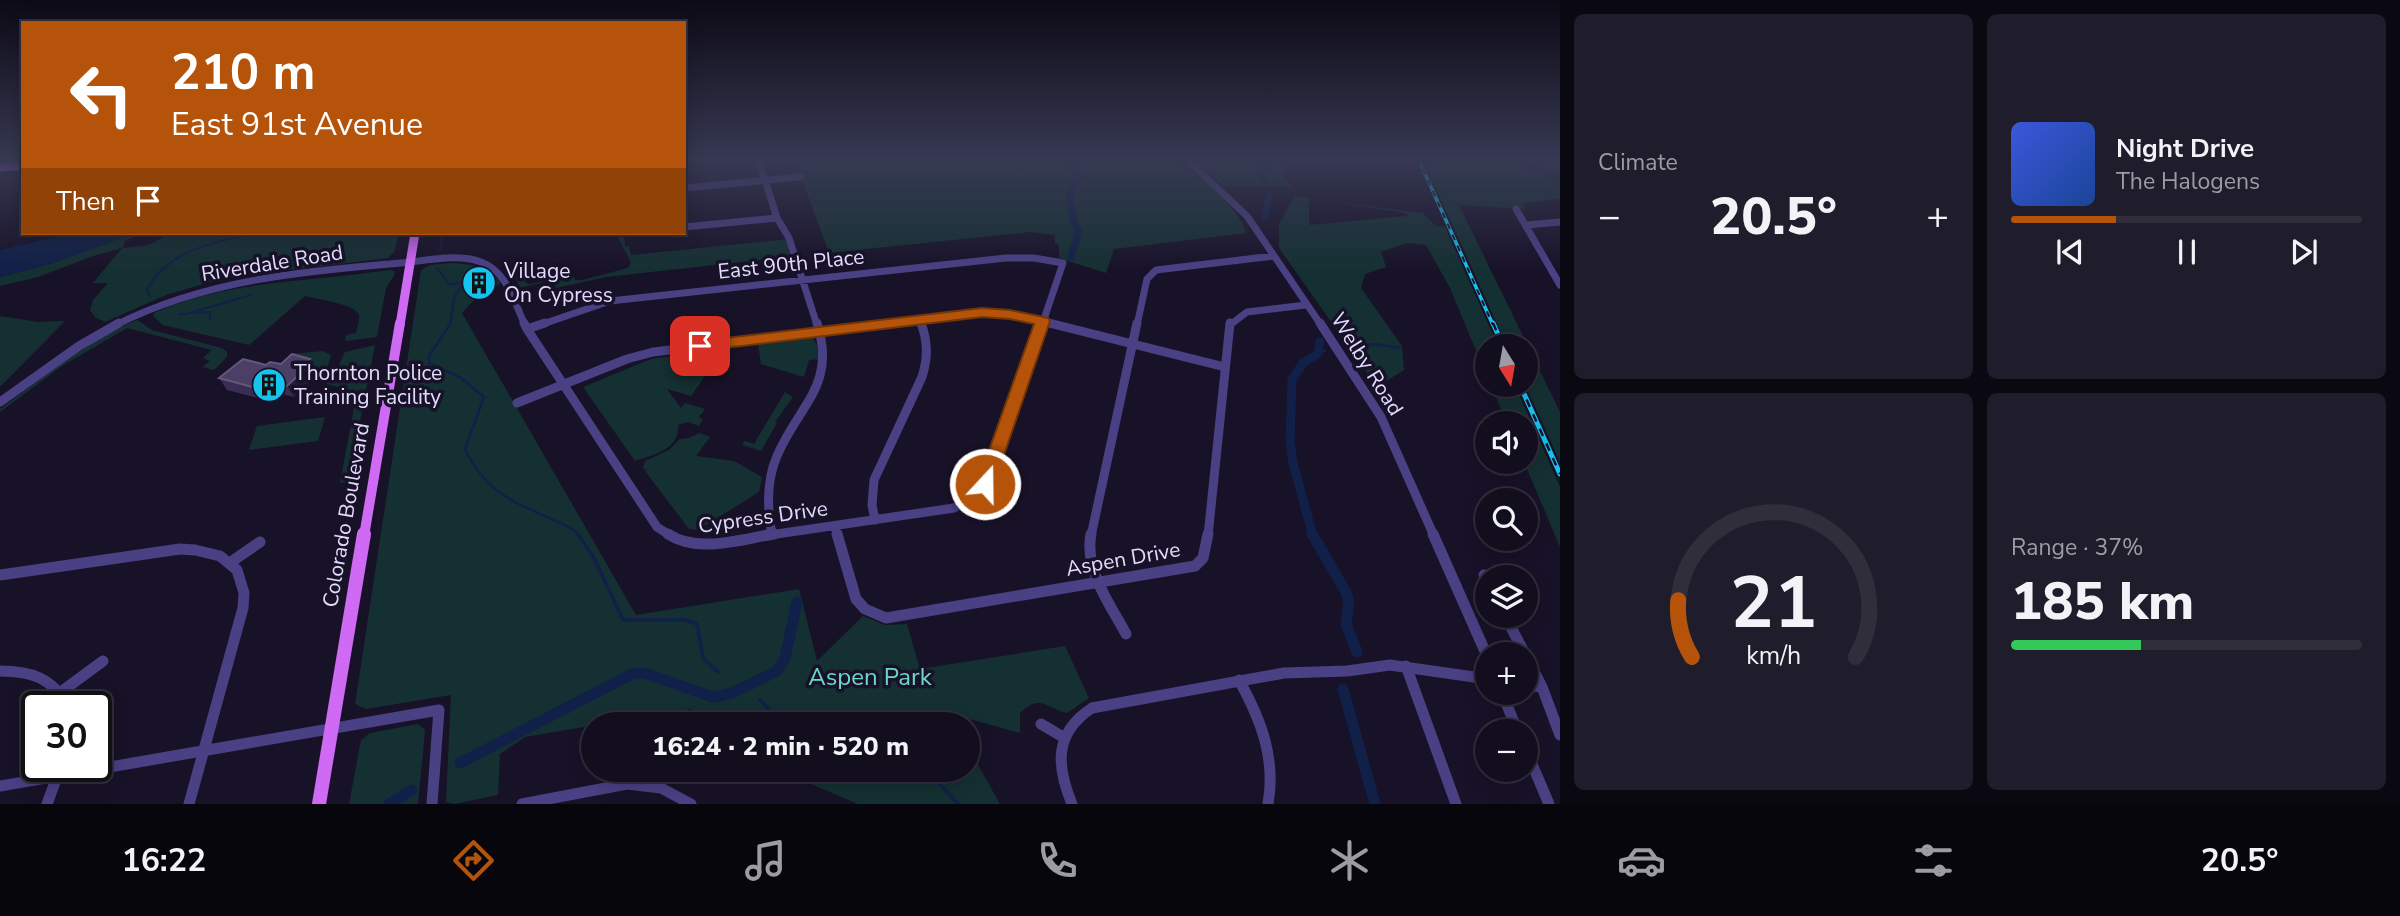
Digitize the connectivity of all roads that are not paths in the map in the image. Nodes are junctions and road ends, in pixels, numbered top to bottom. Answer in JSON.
{"nodes":[{"id":1,"x":770,"y":196,"type":"edge"},
{"id":2,"x":1228,"y":196,"type":"edge"},
{"id":3,"x":1517,"y":209,"type":"dead end"},
{"id":4,"x":777,"y":218,"type":"junction"},
{"id":5,"x":1560,"y":222,"type":"edge"},
{"id":6,"x":1526,"y":225,"type":"junction"},
{"id":7,"x":686,"y":227,"type":"edge"},
{"id":8,"x":415,"y":235,"type":"edge"},
{"id":9,"x":1273,"y":256,"type":"junction"},
{"id":10,"x":410,"y":262,"type":"junction"},
{"id":11,"x":1063,"y":263,"type":"joint"},
{"id":12,"x":1549,"y":266,"type":"junction"},
{"id":13,"x":1560,"y":268,"type":"edge"},
{"id":14,"x":803,"y":280,"type":"junction"},
{"id":15,"x":1560,"y":285,"type":"edge"},
{"id":16,"x":1306,"y":304,"type":"junction"},
{"id":17,"x":920,"y":320,"type":"junction"},
{"id":18,"x":1042,"y":321,"type":"junction"},
{"id":19,"x":527,"y":329,"type":"junction"},
{"id":20,"x":819,"y":332,"type":"junction"},
{"id":21,"x":1132,"y":344,"type":"junction"},
{"id":22,"x":1225,"y":367,"type":"junction"},
{"id":23,"x":563,"y":384,"type":"junction"},
{"id":24,"x":0,"y":402,"type":"edge"},
{"id":25,"x":517,"y":403,"type":"dead end"},
{"id":26,"x":875,"y":520,"type":"junction"},
{"id":27,"x":835,"y":526,"type":"junction"},
{"id":28,"x":772,"y":534,"type":"junction"},
{"id":29,"x":260,"y":542,"type":"dead end"},
{"id":30,"x":231,"y":562,"type":"junction"},
{"id":31,"x":0,"y":575,"type":"edge"},
{"id":32,"x":1100,"y":584,"type":"junction"},
{"id":33,"x":1126,"y":634,"type":"dead end"},
{"id":34,"x":1481,"y":642,"type":"edge"},
{"id":35,"x":103,"y":660,"type":"dead end"},
{"id":36,"x":1406,"y":666,"type":"junction"},
{"id":37,"x":0,"y":671,"type":"edge"},
{"id":38,"x":1475,"y":676,"type":"edge"},
{"id":39,"x":1538,"y":679,"type":"edge"},
{"id":40,"x":1238,"y":680,"type":"junction"},
{"id":41,"x":1538,"y":686,"type":"edge"},
{"id":42,"x":1542,"y":687,"type":"junction"},
{"id":43,"x":60,"y":691,"type":"edge"},
{"id":44,"x":62,"y":691,"type":"edge"},
{"id":45,"x":1041,"y":724,"type":"dead end"},
{"id":46,"x":332,"y":727,"type":"junction"},
{"id":47,"x":1560,"y":735,"type":"edge"},
{"id":48,"x":1063,"y":737,"type":"junction"},
{"id":49,"x":205,"y":750,"type":"junction"},
{"id":50,"x":112,"y":763,"type":"edge"},
{"id":51,"x":1538,"y":778,"type":"edge"},
{"id":52,"x":21,"y":781,"type":"edge"},
{"id":53,"x":55,"y":782,"type":"edge"},
{"id":54,"x":0,"y":786,"type":"edge"},
{"id":55,"x":572,"y":799,"type":"edge"},
{"id":56,"x":47,"y":804,"type":"edge"},
{"id":57,"x":189,"y":804,"type":"edge"},
{"id":58,"x":319,"y":804,"type":"edge"},
{"id":59,"x":432,"y":804,"type":"edge"},
{"id":60,"x":522,"y":804,"type":"edge"},
{"id":61,"x":691,"y":804,"type":"edge"},
{"id":62,"x":1072,"y":804,"type":"edge"},
{"id":63,"x":1268,"y":804,"type":"edge"},
{"id":64,"x":1456,"y":804,"type":"edge"},
{"id":65,"x":1549,"y":804,"type":"edge"}],
"edges":[{"from":1,"to":4,"type":"street"},
{"from":2,"to":9,"type":"street","name":"Welby Road"},
{"from":3,"to":6,"type":"street"},
{"from":4,"to":7,"type":"street"},
{"from":4,"to":14,"type":"street"},
{"from":5,"to":6,"type":"street"},
{"from":6,"to":12,"type":"street"},
{"from":8,"to":10,"type":"main road","name":"Colorado Boulevard"},
{"from":9,"to":16,"type":"street","name":"Welby Road"},
{"from":9,"to":21,"type":"street"},
{"from":10,"to":19,"type":"street","name":"Cypress Drive"},
{"from":10,"to":24,"type":"street","name":"Riverdale Road"},
{"from":10,"to":46,"type":"main road","name":"Colorado Boulevard"},
{"from":11,"to":14,"type":"street","name":"East 90th Place"},
{"from":11,"to":18,"type":"street","name":"Cypress Drive"},
{"from":12,"to":13,"type":"street"},
{"from":12,"to":15,"type":"street"},
{"from":14,"to":19,"type":"street","name":"East 90th Place"},
{"from":14,"to":20,"type":"street"},
{"from":16,"to":22,"type":"street","name":"Aspen Drive"},
{"from":16,"to":34,"type":"street","name":"Welby Road"},
{"from":17,"to":18,"type":"street"},
{"from":17,"to":20,"type":"street"},
{"from":17,"to":26,"type":"street"},
{"from":18,"to":21,"type":"street"},
{"from":18,"to":26,"type":"street","name":"Cypress Drive"},
{"from":19,"to":23,"type":"street","name":"Cypress Drive"},
{"from":20,"to":23,"type":"street"},
{"from":20,"to":28,"type":"street"},
{"from":21,"to":22,"type":"street"},
{"from":21,"to":32,"type":"street"},
{"from":22,"to":32,"type":"street","name":"Aspen Drive"},
{"from":23,"to":25,"type":"street"},
{"from":23,"to":28,"type":"street","name":"Cypress Drive"},
{"from":26,"to":27,"type":"street","name":"Cypress Drive"},
{"from":27,"to":28,"type":"street","name":"Cypress Drive"},
{"from":27,"to":32,"type":"street","name":"Aspen Drive"},
{"from":29,"to":30,"type":"street"},
{"from":30,"to":31,"type":"street"},
{"from":30,"to":49,"type":"street"},
{"from":32,"to":33,"type":"street"},
{"from":35,"to":44,"type":"street"},
{"from":36,"to":38,"type":"street"},
{"from":36,"to":40,"type":"street"},
{"from":36,"to":64,"type":"street"},
{"from":37,"to":43,"type":"street"},
{"from":39,"to":42,"type":"street"},
{"from":40,"to":48,"type":"street"},
{"from":40,"to":63,"type":"street"},
{"from":41,"to":42,"type":"street"},
{"from":42,"to":47,"type":"street"},
{"from":45,"to":48,"type":"street"},
{"from":46,"to":49,"type":"street"},
{"from":46,"to":58,"type":"main road","name":"Colorado Boulevard"},
{"from":46,"to":59,"type":"street"},
{"from":48,"to":62,"type":"street"},
{"from":49,"to":50,"type":"street"},
{"from":49,"to":57,"type":"street"},
{"from":51,"to":65,"type":"street"},
{"from":52,"to":54,"type":"street"},
{"from":53,"to":56,"type":"street"},
{"from":55,"to":60,"type":"street"},
{"from":55,"to":61,"type":"street"}]}
